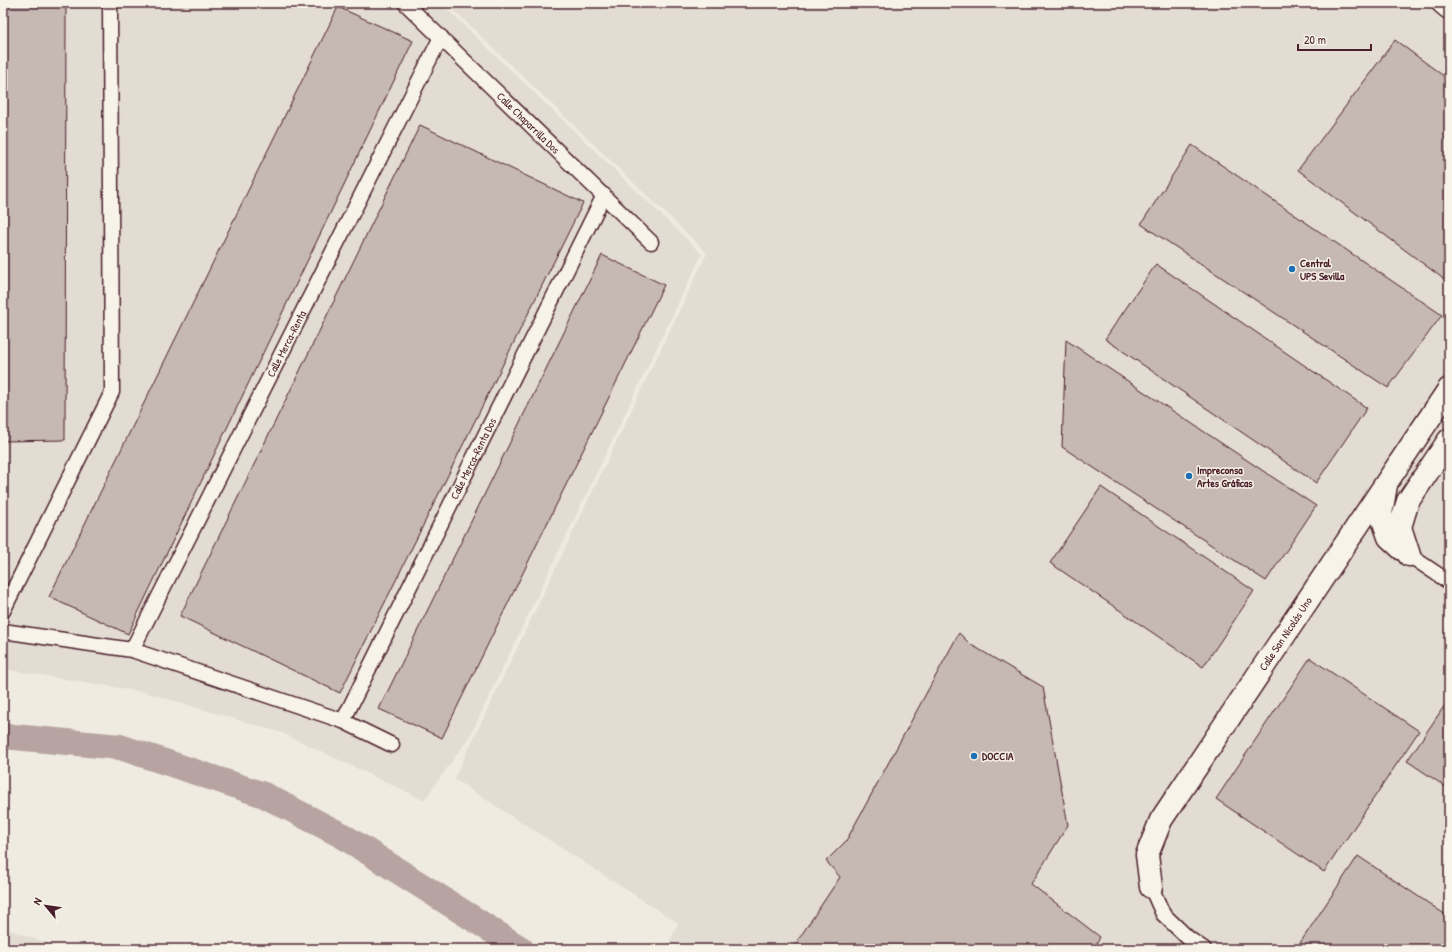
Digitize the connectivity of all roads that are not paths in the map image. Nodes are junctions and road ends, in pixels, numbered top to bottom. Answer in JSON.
{"nodes":[{"id":1,"x":110,"y":3,"type":"edge"},
{"id":2,"x":405,"y":3,"type":"edge"},
{"id":3,"x":1443,"y":3,"type":"edge"},
{"id":4,"x":1449,"y":8,"type":"edge"},
{"id":5,"x":441,"y":37,"type":"junction"},
{"id":6,"x":604,"y":195,"type":"junction"},
{"id":7,"x":651,"y":242,"type":"dead end"},
{"id":8,"x":1449,"y":389,"type":"edge"},
{"id":9,"x":1449,"y":440,"type":"edge"},
{"id":10,"x":1387,"y":480,"type":"junction"},
{"id":11,"x":1409,"y":555,"type":"junction"},
{"id":12,"x":1449,"y":582,"type":"edge"},
{"id":13,"x":3,"y":611,"type":"edge"},
{"id":14,"x":3,"y":631,"type":"edge"},
{"id":15,"x":132,"y":650,"type":"junction"},
{"id":16,"x":343,"y":721,"type":"junction"},
{"id":17,"x":392,"y":745,"type":"dead end"},
{"id":18,"x":1151,"y":887,"type":"joint"},
{"id":19,"x":1204,"y":949,"type":"edge"}],
"edges":[{"from":1,"to":13,"type":"lane"},
{"from":2,"to":5,"type":"lane","name":"Calle Chaparrilla Dos"},
{"from":3,"to":4,"type":"street"},
{"from":5,"to":6,"type":"lane","name":"Calle Chaparrilla Dos"},
{"from":5,"to":15,"type":"lane","name":"Calle Merca-Renta"},
{"from":6,"to":7,"type":"lane","name":"Calle Chaparrilla Dos"},
{"from":6,"to":16,"type":"lane","name":"Calle Merca-Renta Dos"},
{"from":8,"to":10,"type":"street","name":"Calle San Nicolás Uno"},
{"from":9,"to":11,"type":"street"},
{"from":10,"to":11,"type":"street"},
{"from":10,"to":18,"type":"street","name":"Calle San Nicolás Uno"},
{"from":11,"to":12,"type":"lane"},
{"from":14,"to":15,"type":"lane"},
{"from":15,"to":16,"type":"lane"},
{"from":16,"to":17,"type":"lane"},
{"from":18,"to":19,"type":"lane"}]}
